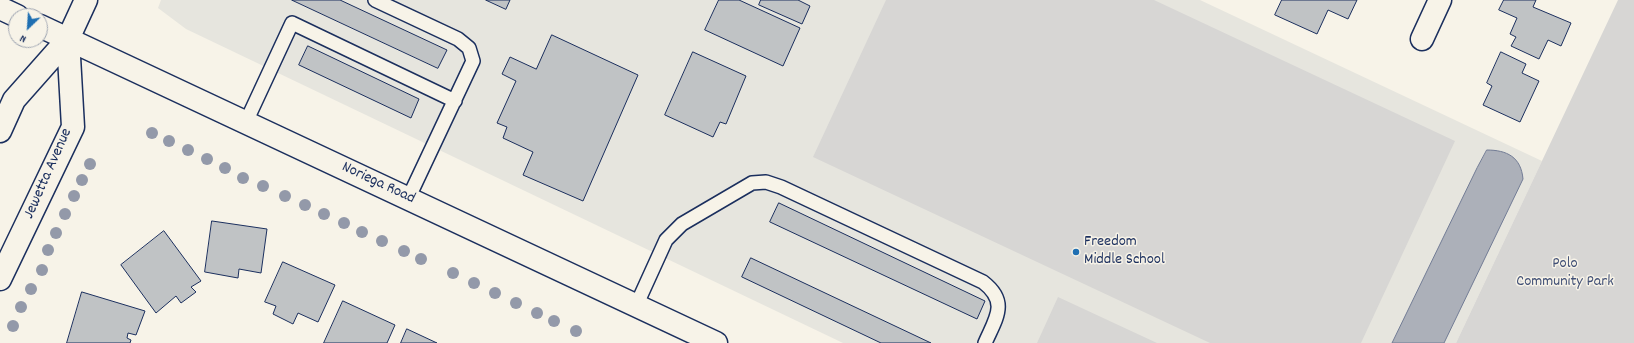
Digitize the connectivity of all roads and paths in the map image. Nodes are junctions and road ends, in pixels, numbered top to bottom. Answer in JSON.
{"nodes":[{"id":1,"x":86,"y":0,"type":"edge"},
{"id":2,"x":375,"y":0,"type":"edge"},
{"id":3,"x":1440,"y":0,"type":"edge"},
{"id":4,"x":48,"y":30,"type":"edge"},
{"id":5,"x":68,"y":39,"type":"junction"},
{"id":6,"x":1422,"y":39,"type":"dead end"},
{"id":7,"x":455,"y":101,"type":"junction"},
{"id":8,"x":246,"y":122,"type":"junction"},
{"id":9,"x":0,"y":131,"type":"edge"},
{"id":10,"x":408,"y":198,"type":"junction"},
{"id":11,"x":0,"y":279,"type":"edge"},
{"id":12,"x":636,"y":306,"type":"junction"},
{"id":13,"x":716,"y":343,"type":"edge"},
{"id":14,"x":985,"y":343,"type":"edge"}],
"edges":[{"from":1,"to":5,"type":"street","name":"Jewetta Avenue"},
{"from":2,"to":7,"type":"lane"},
{"from":3,"to":6,"type":"street"},
{"from":4,"to":5,"type":"street","name":"Noriega Road"},
{"from":5,"to":8,"type":"street","name":"Noriega Road"},
{"from":5,"to":9,"type":"street","name":"Jewetta Avenue"},
{"from":5,"to":11,"type":"street","name":"Jewetta Avenue"},
{"from":7,"to":8,"type":"lane"},
{"from":7,"to":10,"type":"lane"},
{"from":8,"to":10,"type":"street","name":"Noriega Road"},
{"from":10,"to":12,"type":"street","name":"Noriega Road"},
{"from":12,"to":13,"type":"street","name":"Noriega Road"},
{"from":12,"to":14,"type":"lane"}]}
